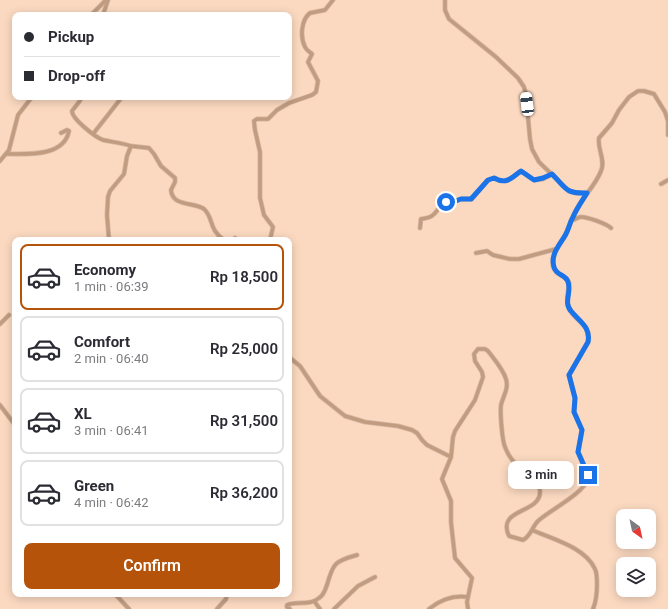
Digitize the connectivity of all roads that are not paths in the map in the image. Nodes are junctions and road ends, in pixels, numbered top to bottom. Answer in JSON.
{"nodes":[{"id":1,"x":107,"y":0,"type":"edge"},
{"id":2,"x":333,"y":0,"type":"edge"},
{"id":3,"x":445,"y":0,"type":"edge"},
{"id":4,"x":94,"y":12,"type":"edge"},
{"id":5,"x":104,"y":12,"type":"edge"},
{"id":6,"x":30,"y":100,"type":"edge"},
{"id":7,"x":80,"y":100,"type":"edge"},
{"id":8,"x":120,"y":100,"type":"edge"},
{"id":9,"x":61,"y":133,"type":"dead end"},
{"id":10,"x":93,"y":134,"type":"junction"},
{"id":11,"x":668,"y":135,"type":"edge"},
{"id":12,"x":131,"y":146,"type":"junction"},
{"id":13,"x":7,"y":154,"type":"junction"},
{"id":14,"x":0,"y":161,"type":"edge"},
{"id":15,"x":552,"y":174,"type":"junction"},
{"id":16,"x":668,"y":180,"type":"edge"},
{"id":17,"x":661,"y":184,"type":"dead end"},
{"id":18,"x":587,"y":193,"type":"junction"},
{"id":19,"x":571,"y":221,"type":"junction"},
{"id":20,"x":420,"y":228,"type":"dead end"},
{"id":21,"x":611,"y":228,"type":"dead end"},
{"id":22,"x":109,"y":237,"type":"edge"},
{"id":23,"x":220,"y":237,"type":"edge"},
{"id":24,"x":271,"y":237,"type":"edge"},
{"id":25,"x":556,"y":249,"type":"junction"},
{"id":26,"x":476,"y":253,"type":"dead end"},
{"id":27,"x":9,"y":315,"type":"dead end"},
{"id":28,"x":0,"y":324,"type":"edge"},
{"id":29,"x":292,"y":359,"type":"edge"},
{"id":30,"x":0,"y":406,"type":"edge"},
{"id":31,"x":12,"y":421,"type":"edge"},
{"id":32,"x":451,"y":457,"type":"junction"},
{"id":33,"x":532,"y":530,"type":"junction"},
{"id":34,"x":357,"y":555,"type":"dead end"},
{"id":35,"x":375,"y":577,"type":"dead end"},
{"id":36,"x":118,"y":597,"type":"edge"},
{"id":37,"x":226,"y":597,"type":"edge"},
{"id":38,"x":468,"y":597,"type":"junction"},
{"id":39,"x":314,"y":601,"type":"junction"},
{"id":40,"x":431,"y":608,"type":"edge"},
{"id":41,"x":129,"y":609,"type":"edge"},
{"id":42,"x":217,"y":609,"type":"edge"},
{"id":43,"x":290,"y":609,"type":"edge"},
{"id":44,"x":320,"y":609,"type":"edge"},
{"id":45,"x":334,"y":609,"type":"edge"},
{"id":46,"x":468,"y":609,"type":"edge"},
{"id":47,"x":592,"y":609,"type":"edge"}],
"edges":[{"from":1,"to":4,"type":"street"},
{"from":1,"to":5,"type":"street"},
{"from":2,"to":24,"type":"street"},
{"from":3,"to":15,"type":"street"},
{"from":6,"to":13,"type":"street"},
{"from":7,"to":10,"type":"street"},
{"from":8,"to":10,"type":"street"},
{"from":9,"to":13,"type":"street"},
{"from":10,"to":12,"type":"street"},
{"from":11,"to":18,"type":"street"},
{"from":12,"to":22,"type":"street"},
{"from":12,"to":23,"type":"street"},
{"from":13,"to":14,"type":"street"},
{"from":15,"to":18,"type":"street"},
{"from":15,"to":20,"type":"street"},
{"from":16,"to":17,"type":"street"},
{"from":18,"to":19,"type":"street"},
{"from":19,"to":21,"type":"street"},
{"from":19,"to":25,"type":"street"},
{"from":25,"to":26,"type":"street"},
{"from":25,"to":33,"type":"street"},
{"from":27,"to":28,"type":"street"},
{"from":29,"to":32,"type":"street"},
{"from":30,"to":31,"type":"street"},
{"from":32,"to":33,"type":"street"},
{"from":32,"to":38,"type":"street"},
{"from":33,"to":47,"type":"street"},
{"from":34,"to":39,"type":"street"},
{"from":35,"to":45,"type":"street"},
{"from":36,"to":41,"type":"street"},
{"from":37,"to":42,"type":"street"},
{"from":38,"to":40,"type":"street"},
{"from":38,"to":46,"type":"street"},
{"from":39,"to":43,"type":"street"},
{"from":39,"to":44,"type":"street"}]}
